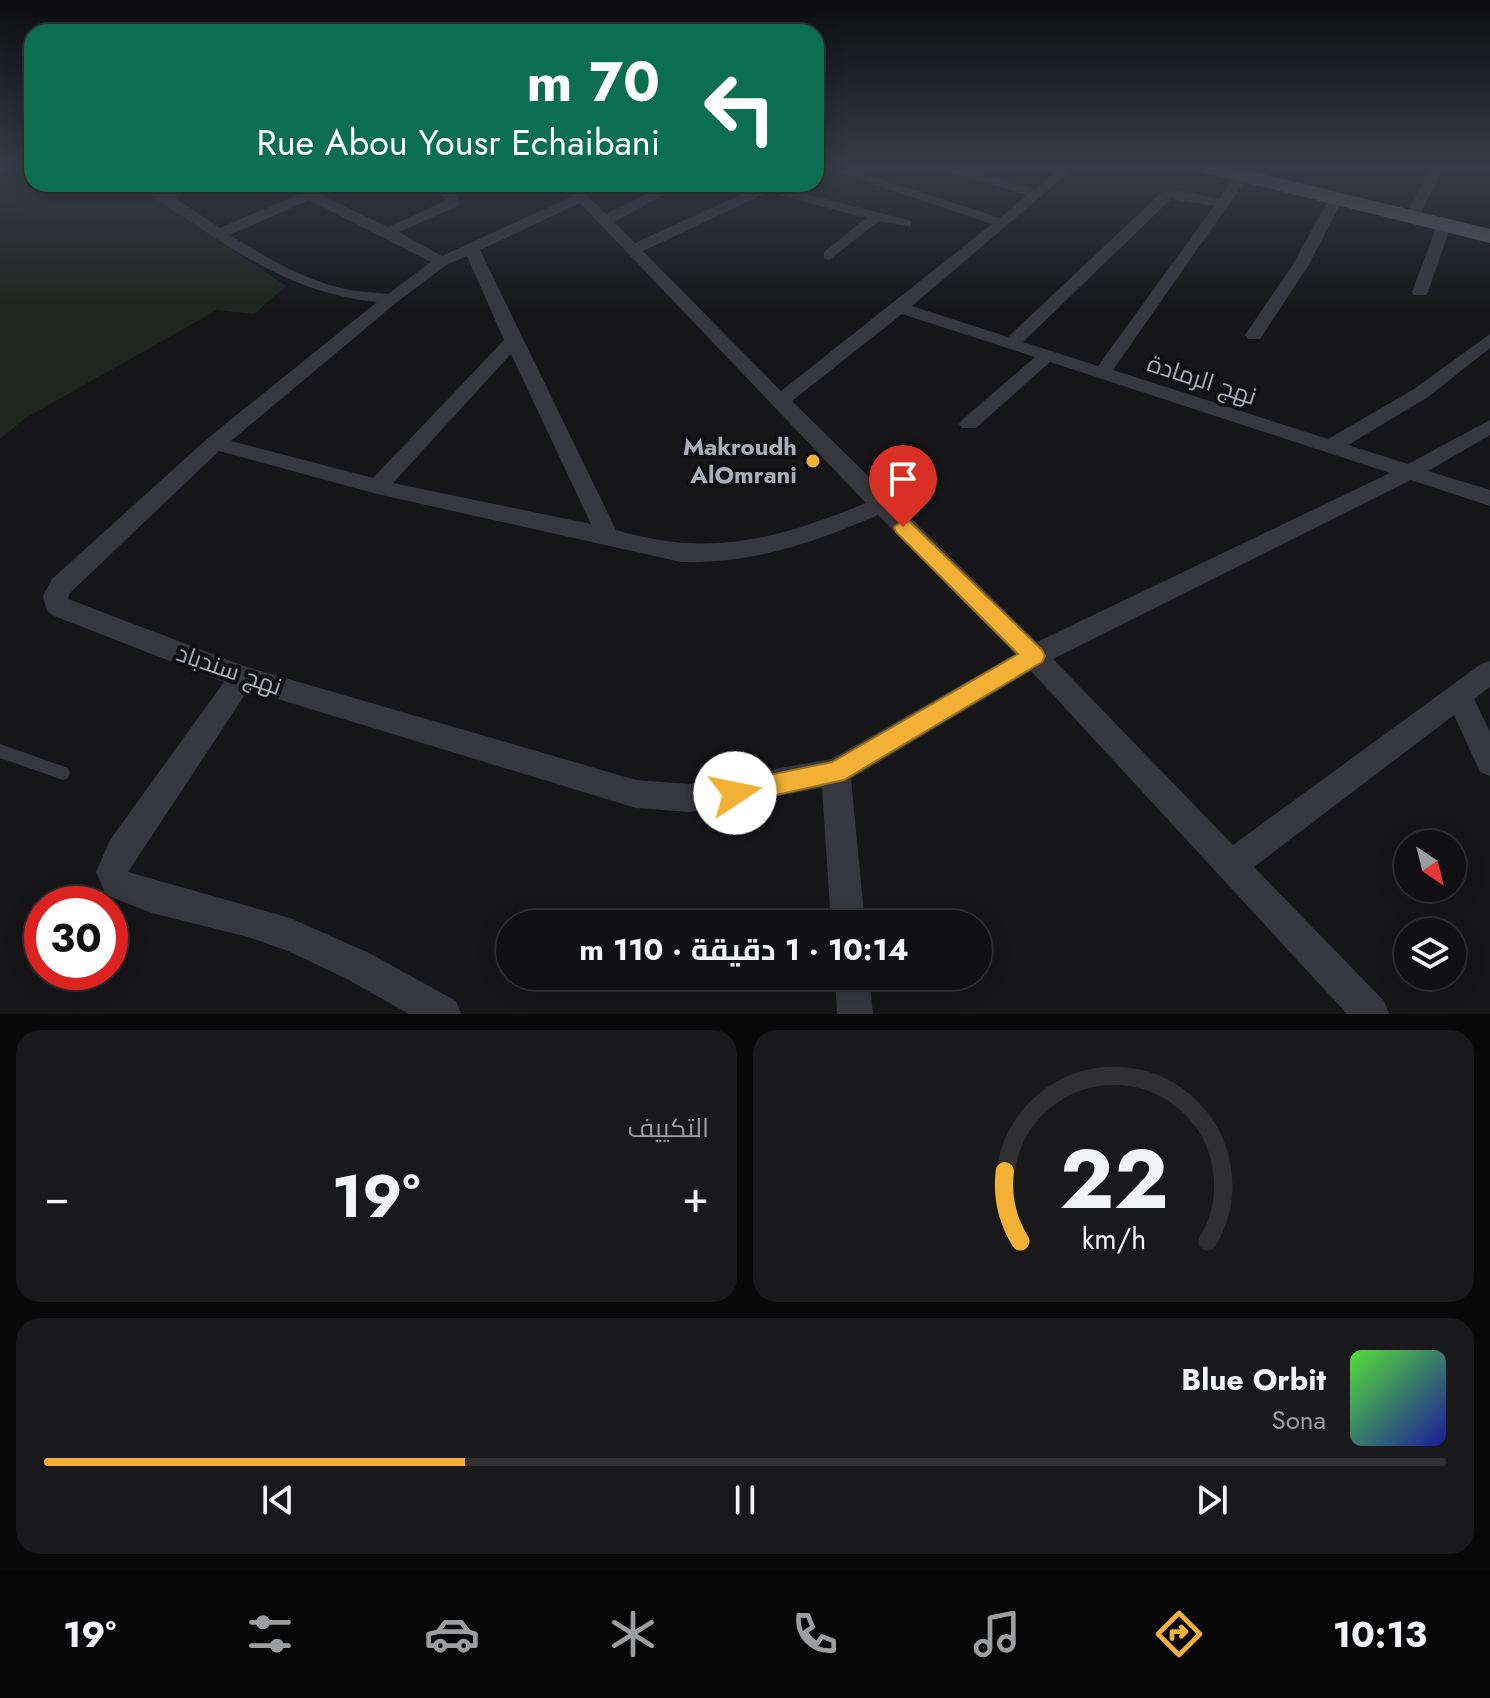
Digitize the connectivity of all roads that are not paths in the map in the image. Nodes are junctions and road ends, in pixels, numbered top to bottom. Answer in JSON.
{"nodes":[{"id":1,"x":193,"y":215,"type":"edge"},
{"id":2,"x":262,"y":215,"type":"edge"},
{"id":3,"x":353,"y":215,"type":"edge"},
{"id":4,"x":425,"y":215,"type":"edge"},
{"id":5,"x":531,"y":215,"type":"edge"},
{"id":6,"x":599,"y":215,"type":"edge"},
{"id":7,"x":615,"y":215,"type":"edge"},
{"id":8,"x":707,"y":215,"type":"edge"},
{"id":9,"x":978,"y":215,"type":"edge"},
{"id":10,"x":1012,"y":215,"type":"edge"},
{"id":11,"x":1146,"y":215,"type":"edge"},
{"id":12,"x":1215,"y":215,"type":"edge"},
{"id":13,"x":1327,"y":215,"type":"edge"},
{"id":14,"x":1405,"y":215,"type":"edge"},
{"id":15,"x":877,"y":216,"type":"joint"},
{"id":16,"x":1412,"y":217,"type":"joint"},
{"id":17,"x":604,"y":221,"type":"junction"},
{"id":18,"x":1002,"y":223,"type":"junction"},
{"id":19,"x":906,"y":224,"type":"dead end"},
{"id":20,"x":1444,"y":225,"type":"junction"},
{"id":21,"x":388,"y":232,"type":"junction"},
{"id":22,"x":221,"y":233,"type":"junction"},
{"id":23,"x":1490,"y":236,"type":"edge"},
{"id":24,"x":472,"y":249,"type":"junction"},
{"id":25,"x":632,"y":250,"type":"junction"},
{"id":26,"x":829,"y":255,"type":"dead end"},
{"id":27,"x":441,"y":262,"type":"junction"},
{"id":28,"x":1420,"y":292,"type":"dead end"},
{"id":29,"x":391,"y":299,"type":"junction"},
{"id":30,"x":900,"y":308,"type":"junction"},
{"id":31,"x":1254,"y":335,"type":"dead end"},
{"id":32,"x":1490,"y":339,"type":"edge"},
{"id":33,"x":513,"y":341,"type":"junction"},
{"id":34,"x":1011,"y":344,"type":"junction"},
{"id":35,"x":1047,"y":356,"type":"junction"},
{"id":36,"x":1101,"y":375,"type":"junction"},
{"id":37,"x":780,"y":401,"type":"junction"},
{"id":38,"x":969,"y":424,"type":"dead end"},
{"id":39,"x":1490,"y":426,"type":"edge"},
{"id":40,"x":215,"y":443,"type":"junction"},
{"id":41,"x":1329,"y":447,"type":"junction"},
{"id":42,"x":1410,"y":472,"type":"junction"},
{"id":43,"x":377,"y":487,"type":"junction"},
{"id":44,"x":1490,"y":498,"type":"edge"},
{"id":45,"x":881,"y":505,"type":"junction"},
{"id":46,"x":608,"y":536,"type":"junction"},
{"id":47,"x":1034,"y":656,"type":"junction"},
{"id":48,"x":1490,"y":672,"type":"edge"},
{"id":49,"x":242,"y":677,"type":"junction"},
{"id":50,"x":1459,"y":695,"type":"junction"},
{"id":51,"x":0,"y":751,"type":"edge"},
{"id":52,"x":1490,"y":763,"type":"edge"},
{"id":53,"x":836,"y":772,"type":"junction"},
{"id":54,"x":63,"y":773,"type":"dead end"},
{"id":55,"x":1230,"y":866,"type":"junction"},
{"id":56,"x":847,"y":910,"type":"edge"},
{"id":57,"x":853,"y":990,"type":"edge"},
{"id":58,"x":443,"y":1014,"type":"edge"},
{"id":59,"x":855,"y":1014,"type":"edge"},
{"id":60,"x":1371,"y":1014,"type":"edge"}],
"edges":[{"from":1,"to":22,"type":"street"},
{"from":2,"to":22,"type":"street"},
{"from":3,"to":21,"type":"street"},
{"from":4,"to":21,"type":"street"},
{"from":5,"to":24,"type":"street","name":"نهج سندباد"},
{"from":6,"to":17,"type":"street"},
{"from":7,"to":17,"type":"street"},
{"from":8,"to":25,"type":"street"},
{"from":9,"to":18,"type":"street"},
{"from":10,"to":18,"type":"street"},
{"from":11,"to":34,"type":"street"},
{"from":12,"to":36,"type":"street"},
{"from":13,"to":31,"type":"street"},
{"from":14,"to":16,"type":"main road"},
{"from":15,"to":19,"type":"street"},
{"from":15,"to":26,"type":"street"},
{"from":16,"to":20,"type":"main road"},
{"from":17,"to":25,"type":"street"},
{"from":18,"to":30,"type":"street"},
{"from":20,"to":23,"type":"main road"},
{"from":20,"to":28,"type":"street"},
{"from":21,"to":27,"type":"street"},
{"from":22,"to":29,"type":"street"},
{"from":24,"to":27,"type":"street","name":"نهج سندباد"},
{"from":24,"to":33,"type":"street"},
{"from":25,"to":37,"type":"street"},
{"from":27,"to":29,"type":"street","name":"نهج سندباد"},
{"from":29,"to":40,"type":"street","name":"نهج سندباد"},
{"from":30,"to":34,"type":"street","name":"نهج الرمادة"},
{"from":30,"to":37,"type":"street"},
{"from":32,"to":41,"type":"street"},
{"from":33,"to":43,"type":"street"},
{"from":33,"to":46,"type":"street"},
{"from":34,"to":35,"type":"street","name":"نهج الرمادة"},
{"from":35,"to":36,"type":"street","name":"نهج الرمادة"},
{"from":35,"to":38,"type":"street"},
{"from":36,"to":41,"type":"street","name":"نهج الرمادة"},
{"from":37,"to":45,"type":"street"},
{"from":39,"to":42,"type":"street","name":"نهج سندباد"},
{"from":40,"to":43,"type":"street"},
{"from":40,"to":49,"type":"street","name":"نهج سندباد"},
{"from":41,"to":42,"type":"street","name":"نهج الرمادة"},
{"from":42,"to":44,"type":"street","name":"نهج الرمادة"},
{"from":42,"to":47,"type":"street","name":"نهج سندباد"},
{"from":43,"to":46,"type":"street"},
{"from":45,"to":46,"type":"street"},
{"from":45,"to":47,"type":"street"},
{"from":47,"to":53,"type":"street","name":"نهج سندباد"},
{"from":47,"to":55,"type":"street"},
{"from":48,"to":50,"type":"street"},
{"from":49,"to":53,"type":"street","name":"نهج سندباد"},
{"from":49,"to":58,"type":"street"},
{"from":50,"to":52,"type":"street"},
{"from":50,"to":55,"type":"street"},
{"from":51,"to":54,"type":"lane"},
{"from":53,"to":56,"type":"street"},
{"from":55,"to":60,"type":"street"},
{"from":57,"to":59,"type":"street"}]}
